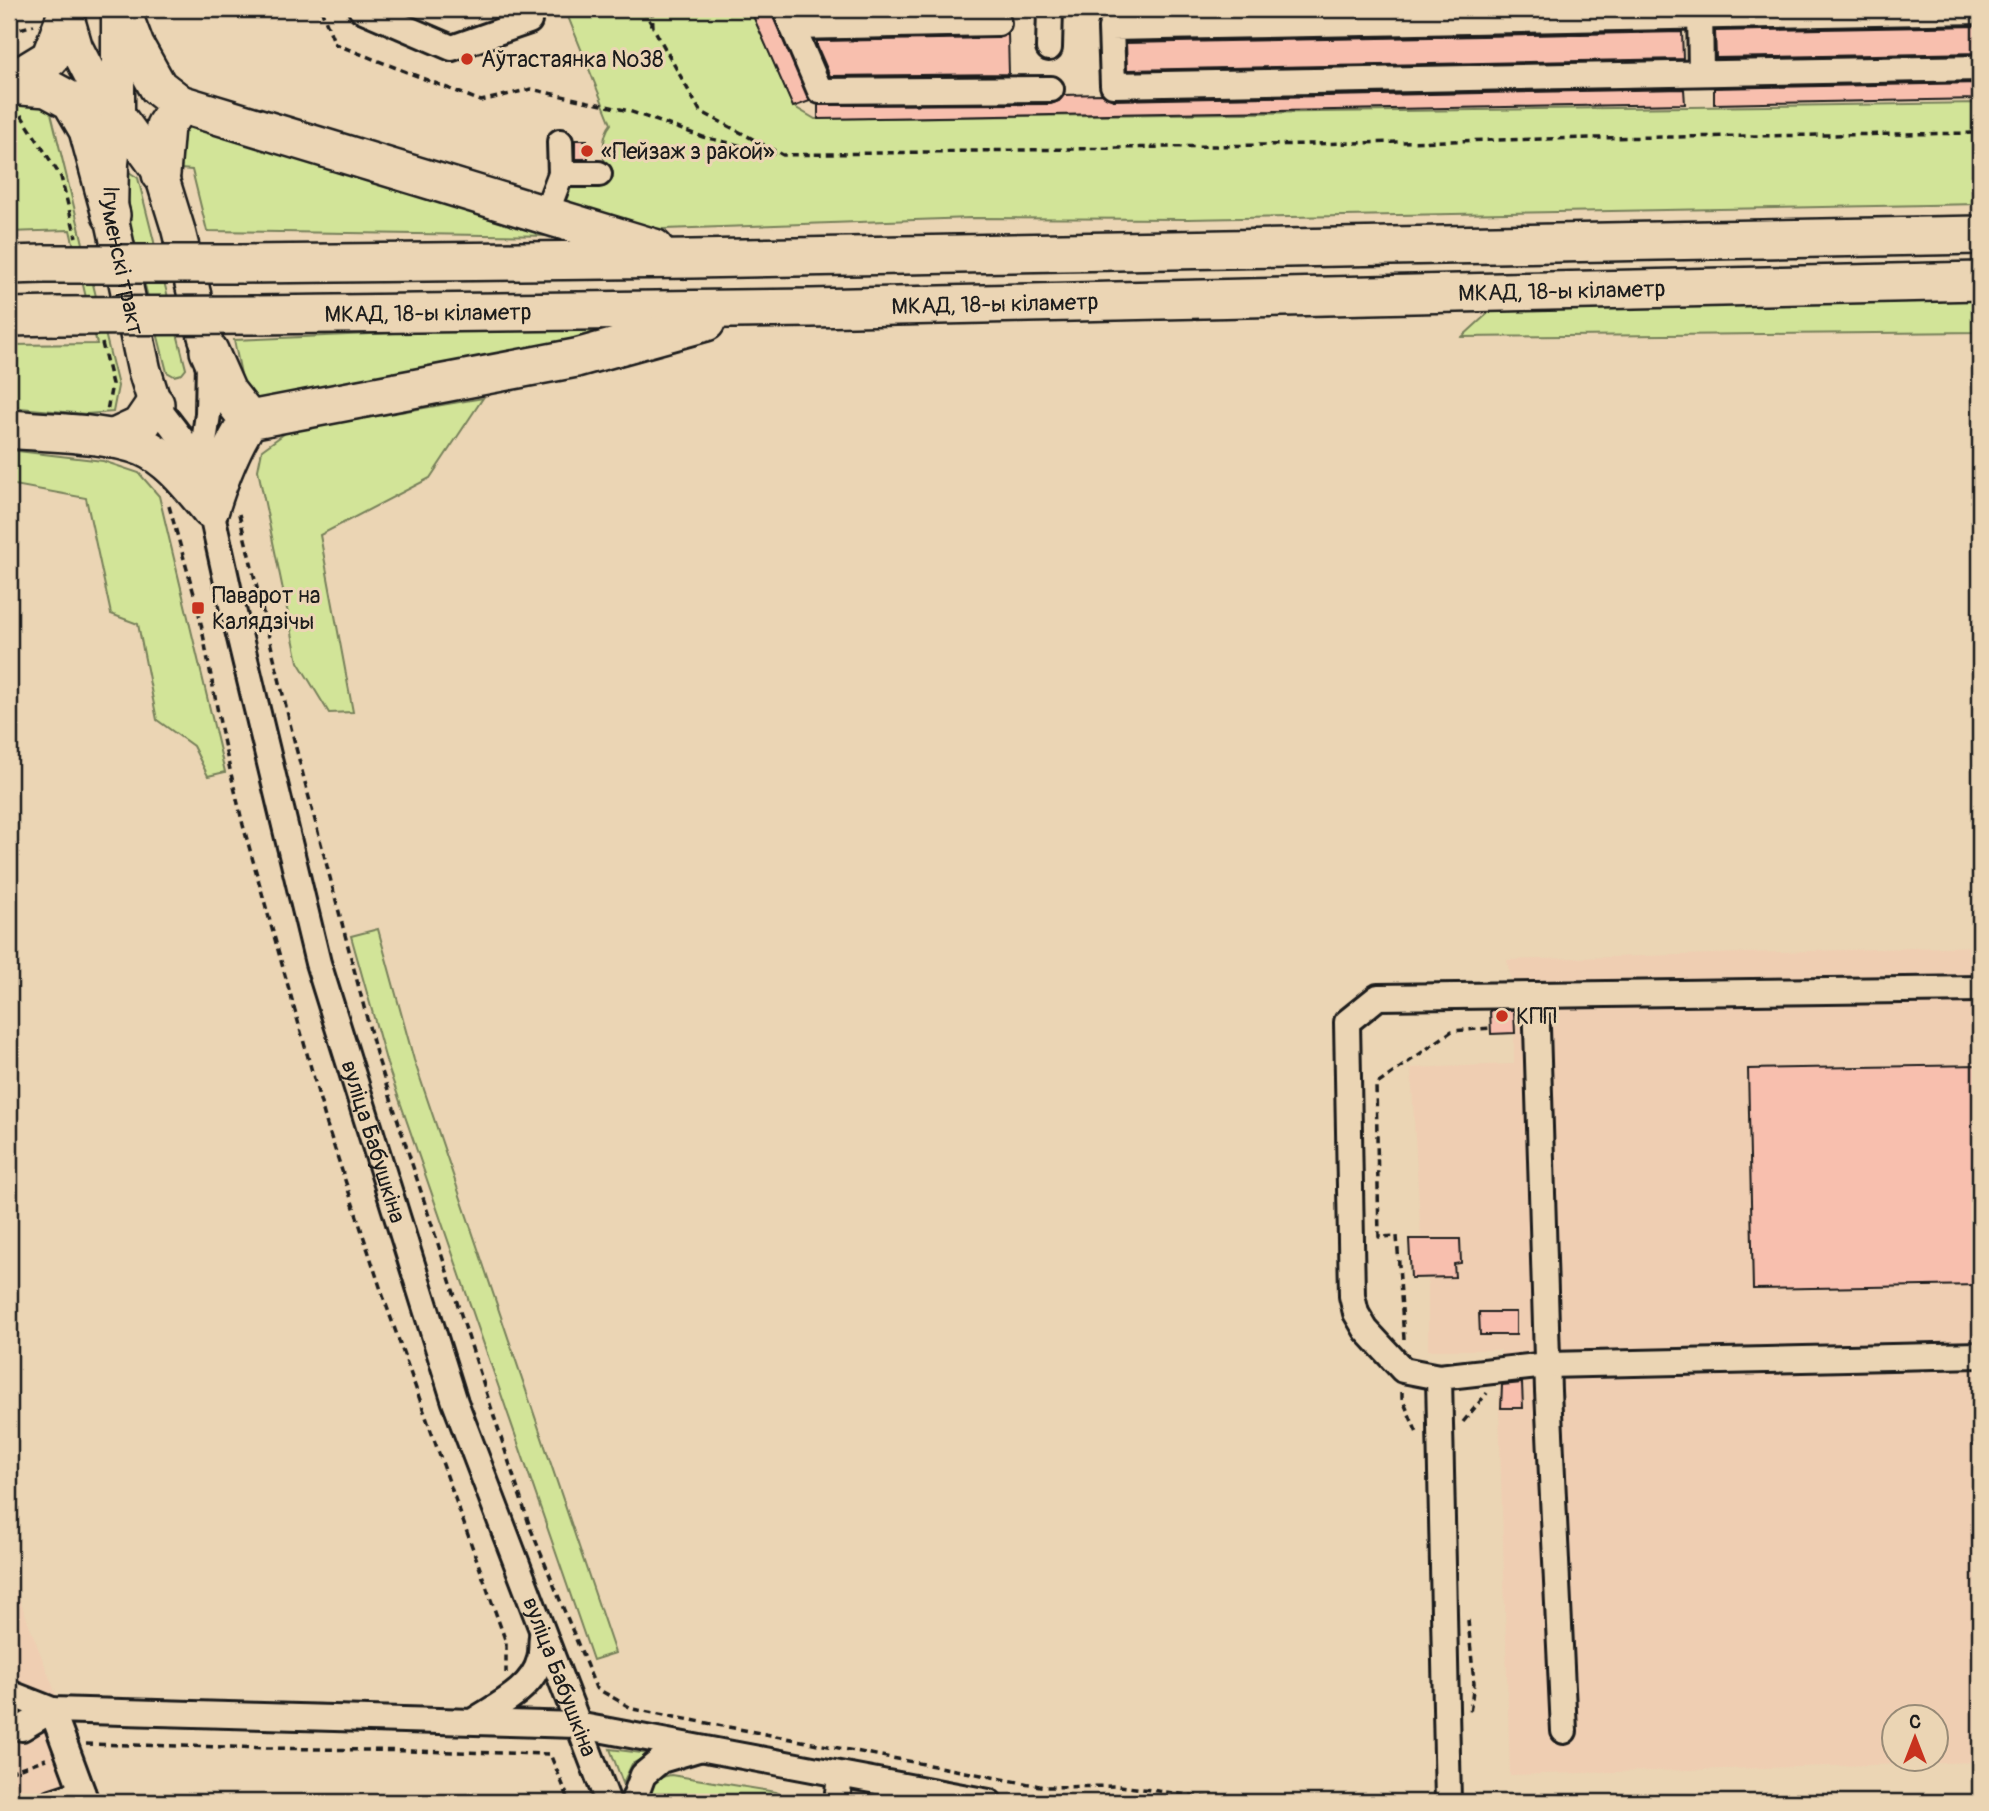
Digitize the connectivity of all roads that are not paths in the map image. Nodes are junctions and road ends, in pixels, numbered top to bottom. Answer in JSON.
{"nodes":[{"id":1,"x":119,"y":9,"type":"edge"},
{"id":2,"x":361,"y":9,"type":"edge"},
{"id":3,"x":523,"y":9,"type":"edge"},
{"id":4,"x":1049,"y":9,"type":"edge"},
{"id":5,"x":1980,"y":11,"type":"edge"},
{"id":6,"x":1700,"y":13,"type":"edge"},
{"id":7,"x":58,"y":16,"type":"edge"},
{"id":8,"x":789,"y":18,"type":"edge"},
{"id":9,"x":998,"y":23,"type":"dead end"},
{"id":10,"x":1049,"y":48,"type":"dead end"},
{"id":11,"x":1980,"y":68,"type":"edge"},
{"id":12,"x":1700,"y":74,"type":"junction"},
{"id":13,"x":9,"y":84,"type":"edge"},
{"id":14,"x":1051,"y":89,"type":"dead end"},
{"id":15,"x":180,"y":104,"type":"junction"},
{"id":16,"x":118,"y":116,"type":"junction"},
{"id":17,"x":560,"y":142,"type":"dead end"},
{"id":18,"x":161,"y":174,"type":"junction"},
{"id":19,"x":561,"y":174,"type":"junction"},
{"id":20,"x":598,"y":174,"type":"dead end"},
{"id":21,"x":111,"y":215,"type":"junction"},
{"id":22,"x":545,"y":216,"type":"junction"},
{"id":23,"x":1980,"y":235,"type":"edge"},
{"id":24,"x":692,"y":259,"type":"junction"},
{"id":25,"x":26,"y":264,"type":"edge"},
{"id":26,"x":1980,"y":281,"type":"edge"},
{"id":27,"x":811,"y":308,"type":"junction"},
{"id":28,"x":9,"y":317,"type":"edge"},
{"id":29,"x":209,"y":351,"type":"junction"},
{"id":30,"x":155,"y":404,"type":"junction"},
{"id":31,"x":249,"y":419,"type":"junction"},
{"id":32,"x":9,"y":429,"type":"edge"},
{"id":33,"x":112,"y":439,"type":"junction"},
{"id":34,"x":201,"y":464,"type":"junction"},
{"id":35,"x":225,"y":512,"type":"junction"},
{"id":36,"x":1980,"y":989,"type":"edge"},
{"id":37,"x":1536,"y":995,"type":"junction"},
{"id":38,"x":1980,"y":1355,"type":"edge"},
{"id":39,"x":1547,"y":1365,"type":"junction"},
{"id":40,"x":1439,"y":1377,"type":"junction"},
{"id":41,"x":542,"y":1632,"type":"junction"},
{"id":42,"x":9,"y":1693,"type":"edge"},
{"id":43,"x":52,"y":1710,"type":"junction"},
{"id":44,"x":475,"y":1720,"type":"junction"},
{"id":45,"x":577,"y":1725,"type":"junction"},
{"id":46,"x":22,"y":1728,"type":"dead end"},
{"id":47,"x":1564,"y":1731,"type":"dead end"},
{"id":48,"x":702,"y":1748,"type":"junction"},
{"id":49,"x":840,"y":1775,"type":"junction"},
{"id":50,"x":84,"y":1797,"type":"edge"},
{"id":51,"x":52,"y":1802,"type":"edge"},
{"id":52,"x":608,"y":1802,"type":"edge"},
{"id":53,"x":633,"y":1802,"type":"edge"},
{"id":54,"x":837,"y":1802,"type":"edge"},
{"id":55,"x":989,"y":1802,"type":"edge"},
{"id":56,"x":1448,"y":1802,"type":"edge"}],
"edges":[{"from":1,"to":15,"type":"highway"},
{"from":1,"to":16,"type":"main road","name":"Ігуменскі тракт"},
{"from":2,"to":3,"type":"street"},
{"from":4,"to":10,"type":"street"},
{"from":5,"to":6,"type":"street"},
{"from":6,"to":12,"type":"street"},
{"from":6,"to":12,"type":"street"},
{"from":7,"to":13,"type":"highway"},
{"from":7,"to":16,"type":"main road","name":"Ігуменскі тракт"},
{"from":8,"to":9,"type":"street"},
{"from":8,"to":14,"type":"street"},
{"from":11,"to":12,"type":"street"},
{"from":13,"to":21,"type":"highway"},
{"from":15,"to":18,"type":"highway"},
{"from":15,"to":22,"type":"highway"},
{"from":16,"to":18,"type":"main road","name":"Ігуменскі тракт"},
{"from":16,"to":21,"type":"main road","name":"Ігуменскі тракт"},
{"from":17,"to":19,"type":"street"},
{"from":18,"to":29,"type":"main road","name":"Ігуменскі тракт"},
{"from":19,"to":20,"type":"street"},
{"from":19,"to":22,"type":"street"},
{"from":21,"to":30,"type":"main road","name":"Ігуменскі тракт"},
{"from":22,"to":24,"type":"highway"},
{"from":23,"to":24,"type":"highway"},
{"from":24,"to":25,"type":"highway","bridge":true},
{"from":26,"to":27,"type":"highway","name":"МКАД, 18-ы кіламетр"},
{"from":27,"to":28,"type":"highway","name":"МКАД, 18-ы кіламетр","bridge":true},
{"from":27,"to":31,"type":"highway"},
{"from":29,"to":31,"type":"highway"},
{"from":29,"to":34,"type":"street","name":"вуліца Бабушкіна"},
{"from":30,"to":33,"type":"highway"},
{"from":30,"to":34,"type":"street","name":"вуліца Бабушкіна"},
{"from":31,"to":35,"type":"highway"},
{"from":32,"to":33,"type":"highway"},
{"from":33,"to":35,"type":"highway"},
{"from":34,"to":35,"type":"street","name":"вуліца Бабушкіна"},
{"from":35,"to":41,"type":"street","name":"вуліца Бабушкіна"},
{"from":36,"to":37,"type":"street"},
{"from":37,"to":39,"type":"street"},
{"from":37,"to":40,"type":"street"},
{"from":38,"to":39,"type":"street"},
{"from":39,"to":40,"type":"street"},
{"from":39,"to":47,"type":"street"},
{"from":40,"to":56,"type":"street"},
{"from":41,"to":44,"type":"street"},
{"from":41,"to":45,"type":"street","name":"вуліца Бабушкіна"},
{"from":42,"to":43,"type":"street"},
{"from":43,"to":44,"type":"street"},
{"from":43,"to":46,"type":"street"},
{"from":43,"to":50,"type":"street"},
{"from":44,"to":45,"type":"street"},
{"from":45,"to":48,"type":"street"},
{"from":45,"to":52,"type":"street","name":"вуліца Бабушкіна"},
{"from":48,"to":49,"type":"street"},
{"from":48,"to":53,"type":"street"},
{"from":49,"to":54,"type":"street"},
{"from":49,"to":55,"type":"street"},
{"from":50,"to":51,"type":"street"}]}
